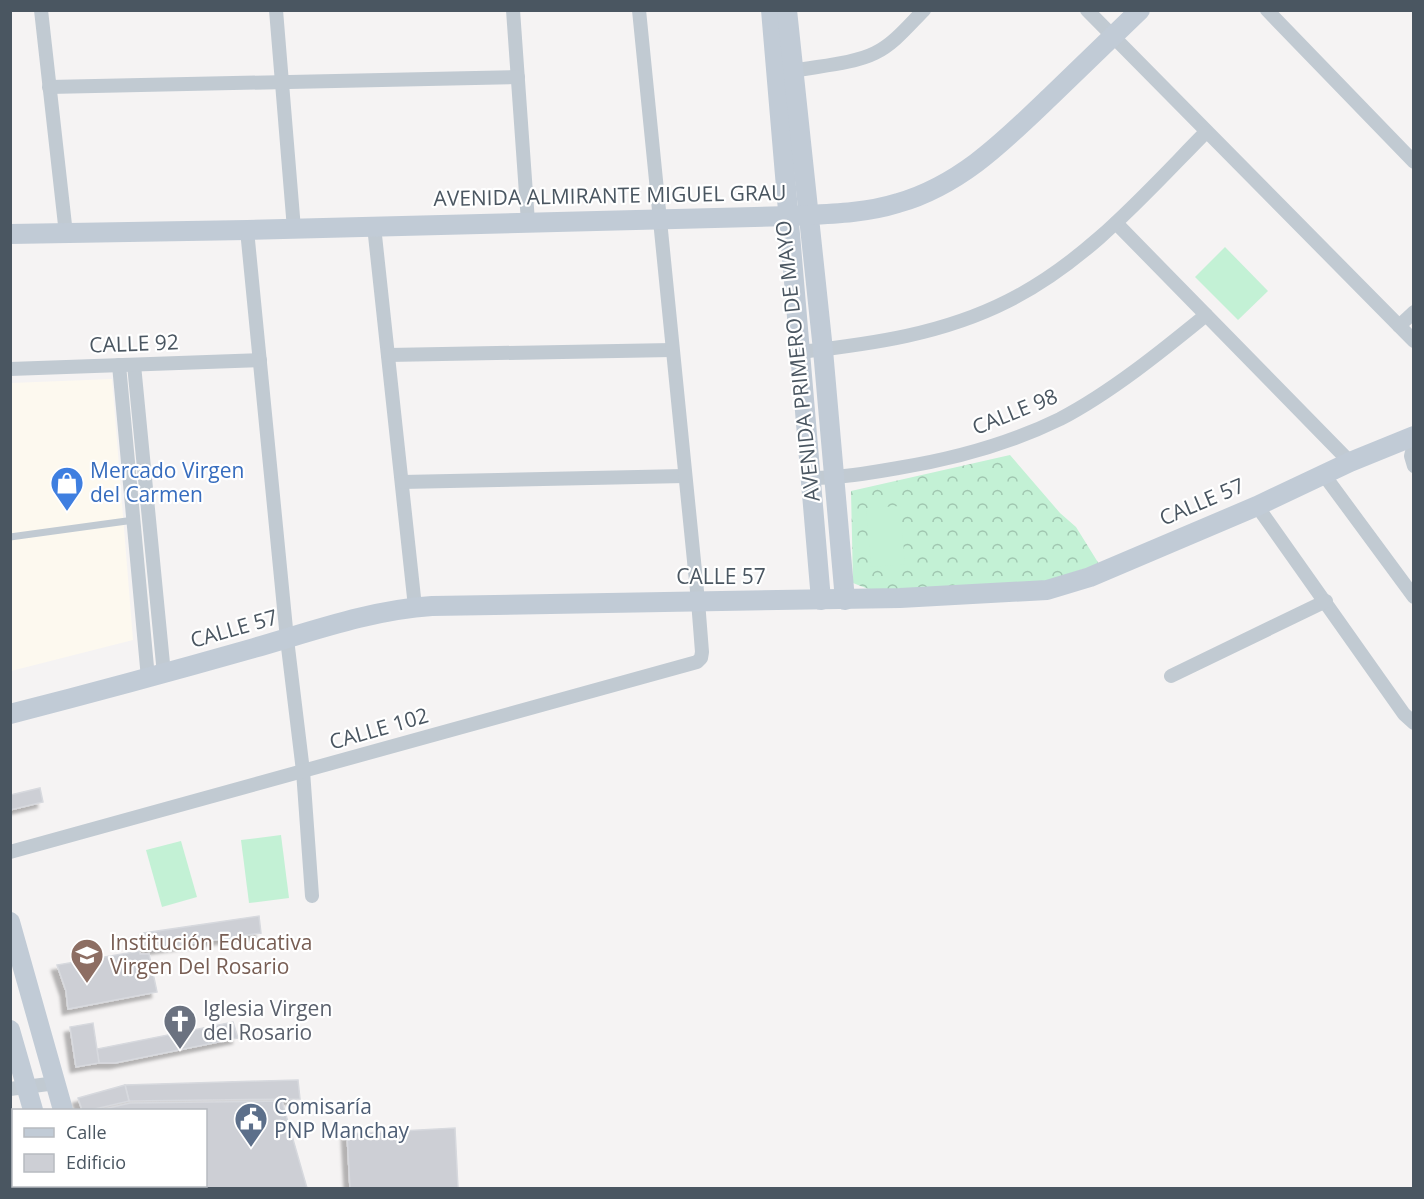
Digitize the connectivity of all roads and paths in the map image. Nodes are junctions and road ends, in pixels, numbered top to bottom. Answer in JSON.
{"nodes":[{"id":1,"x":41,"y":10,"type":"edge"},
{"id":2,"x":276,"y":10,"type":"edge"},
{"id":3,"x":513,"y":10,"type":"edge"},
{"id":4,"x":639,"y":10,"type":"edge"},
{"id":5,"x":771,"y":10,"type":"edge"},
{"id":6,"x":787,"y":10,"type":"edge"},
{"id":7,"x":924,"y":10,"type":"edge"},
{"id":8,"x":1087,"y":10,"type":"edge"},
{"id":9,"x":1140,"y":10,"type":"edge"},
{"id":10,"x":1268,"y":10,"type":"edge"},
{"id":11,"x":1113,"y":36,"type":"junction"},
{"id":12,"x":793,"y":71,"type":"junction"},
{"id":13,"x":518,"y":77,"type":"junction"},
{"id":14,"x":281,"y":82,"type":"junction"},
{"id":15,"x":49,"y":87,"type":"junction"},
{"id":16,"x":1205,"y":133,"type":"junction"},
{"id":17,"x":1413,"y":162,"type":"edge"},
{"id":18,"x":799,"y":215,"type":"junction"},
{"id":19,"x":658,"y":219,"type":"junction"},
{"id":20,"x":528,"y":222,"type":"junction"},
{"id":21,"x":1116,"y":222,"type":"junction"},
{"id":22,"x":374,"y":226,"type":"junction"},
{"id":23,"x":294,"y":229,"type":"junction"},
{"id":24,"x":247,"y":230,"type":"junction"},
{"id":25,"x":10,"y":234,"type":"edge"},
{"id":26,"x":66,"y":234,"type":"junction"},
{"id":27,"x":1413,"y":312,"type":"edge"},
{"id":28,"x":1206,"y":315,"type":"junction"},
{"id":29,"x":1399,"y":326,"type":"junction"},
{"id":30,"x":1413,"y":341,"type":"edge"},
{"id":31,"x":672,"y":350,"type":"junction"},
{"id":32,"x":823,"y":350,"type":"junction"},
{"id":33,"x":800,"y":352,"type":"junction"},
{"id":34,"x":388,"y":355,"type":"junction"},
{"id":35,"x":260,"y":360,"type":"junction"},
{"id":36,"x":119,"y":365,"type":"junction"},
{"id":37,"x":134,"y":365,"type":"junction"},
{"id":38,"x":10,"y":369,"type":"edge"},
{"id":39,"x":1413,"y":436,"type":"edge"},
{"id":40,"x":1413,"y":444,"type":"edge"},
{"id":41,"x":1350,"y":462,"type":"junction"},
{"id":42,"x":1413,"y":466,"type":"edge"},
{"id":43,"x":1324,"y":475,"type":"junction"},
{"id":44,"x":685,"y":476,"type":"junction"},
{"id":45,"x":812,"y":478,"type":"junction"},
{"id":46,"x":834,"y":478,"type":"junction"},
{"id":47,"x":402,"y":482,"type":"junction"},
{"id":48,"x":1257,"y":506,"type":"junction"},
{"id":49,"x":134,"y":520,"type":"junction"},
{"id":50,"x":10,"y":537,"type":"edge"},
{"id":51,"x":1413,"y":597,"type":"edge"},
{"id":52,"x":821,"y":600,"type":"junction"},
{"id":53,"x":845,"y":600,"type":"junction"},
{"id":54,"x":698,"y":601,"type":"junction"},
{"id":55,"x":1326,"y":601,"type":"junction"},
{"id":56,"x":415,"y":607,"type":"junction"},
{"id":57,"x":287,"y":639,"type":"junction"},
{"id":58,"x":1172,"y":675,"type":"dead end"},
{"id":59,"x":156,"y":676,"type":"junction"},
{"id":60,"x":10,"y":714,"type":"edge"},
{"id":61,"x":1413,"y":723,"type":"edge"},
{"id":62,"x":303,"y":771,"type":"junction"},
{"id":63,"x":10,"y":852,"type":"edge"},
{"id":64,"x":312,"y":896,"type":"dead end"},
{"id":65,"x":10,"y":922,"type":"edge"},
{"id":66,"x":10,"y":1030,"type":"edge"},
{"id":67,"x":56,"y":1083,"type":"junction"},
{"id":68,"x":19,"y":1088,"type":"edge"},
{"id":69,"x":32,"y":1109,"type":"edge"},
{"id":70,"x":63,"y":1109,"type":"edge"}],
"edges":[{"from":1,"to":15,"type":"street"},
{"from":2,"to":14,"type":"street"},
{"from":3,"to":13,"type":"street"},
{"from":4,"to":19,"type":"street","name":"CALLE 102"},
{"from":5,"to":18,"type":"street","name":"AVENIDA PRIMERO DE MAYO"},
{"from":6,"to":12,"type":"street","name":"AVENIDA PRIMERO DE MAYO"},
{"from":7,"to":12,"type":"street"},
{"from":8,"to":11,"type":"street"},
{"from":9,"to":11,"type":"street","name":"AVENIDA ALMIRANTE MIGUEL GRAU"},
{"from":10,"to":17,"type":"street"},
{"from":11,"to":16,"type":"street"},
{"from":11,"to":18,"type":"street","name":"AVENIDA ALMIRANTE MIGUEL GRAU"},
{"from":12,"to":18,"type":"street","name":"AVENIDA PRIMERO DE MAYO"},
{"from":13,"to":14,"type":"street"},
{"from":13,"to":20,"type":"street"},
{"from":14,"to":15,"type":"street"},
{"from":14,"to":23,"type":"street"},
{"from":15,"to":26,"type":"street"},
{"from":16,"to":21,"type":"street"},
{"from":16,"to":29,"type":"street"},
{"from":18,"to":19,"type":"street","name":"AVENIDA ALMIRANTE MIGUEL GRAU"},
{"from":18,"to":32,"type":"street","name":"AVENIDA PRIMERO DE MAYO"},
{"from":18,"to":33,"type":"street","name":"AVENIDA PRIMERO DE MAYO"},
{"from":19,"to":20,"type":"street","name":"AVENIDA ALMIRANTE MIGUEL GRAU"},
{"from":19,"to":31,"type":"street","name":"CALLE 102"},
{"from":20,"to":22,"type":"street","name":"AVENIDA ALMIRANTE MIGUEL GRAU"},
{"from":21,"to":28,"type":"street"},
{"from":21,"to":32,"type":"street"},
{"from":22,"to":23,"type":"street","name":"AVENIDA ALMIRANTE MIGUEL GRAU"},
{"from":22,"to":34,"type":"street"},
{"from":23,"to":24,"type":"street","name":"AVENIDA ALMIRANTE MIGUEL GRAU"},
{"from":24,"to":26,"type":"street","name":"AVENIDA ALMIRANTE MIGUEL GRAU"},
{"from":24,"to":35,"type":"street"},
{"from":25,"to":26,"type":"street","name":"AVENIDA ALMIRANTE MIGUEL GRAU"},
{"from":27,"to":29,"type":"street"},
{"from":28,"to":41,"type":"street"},
{"from":28,"to":46,"type":"street","name":"CALLE 98"},
{"from":29,"to":30,"type":"street"},
{"from":31,"to":34,"type":"street"},
{"from":31,"to":44,"type":"street","name":"CALLE 102"},
{"from":32,"to":33,"type":"street"},
{"from":32,"to":46,"type":"street","name":"AVENIDA PRIMERO DE MAYO"},
{"from":33,"to":45,"type":"street","name":"AVENIDA PRIMERO DE MAYO"},
{"from":34,"to":47,"type":"street"},
{"from":35,"to":37,"type":"street","name":"CALLE 92"},
{"from":35,"to":57,"type":"street"},
{"from":36,"to":37,"type":"street","name":"CALLE 92"},
{"from":36,"to":38,"type":"street","name":"CALLE 92"},
{"from":36,"to":49,"type":"street"},
{"from":37,"to":59,"type":"street"},
{"from":39,"to":41,"type":"street","name":"CALLE 57"},
{"from":40,"to":42,"type":"street"},
{"from":41,"to":43,"type":"street","name":"CALLE 57"},
{"from":43,"to":48,"type":"street","name":"CALLE 57"},
{"from":43,"to":51,"type":"street"},
{"from":44,"to":47,"type":"street"},
{"from":44,"to":54,"type":"street","name":"CALLE 102"},
{"from":45,"to":46,"type":"street","name":"CALLE 98"},
{"from":45,"to":52,"type":"street","name":"AVENIDA PRIMERO DE MAYO"},
{"from":46,"to":53,"type":"street","name":"AVENIDA PRIMERO DE MAYO"},
{"from":47,"to":56,"type":"street"},
{"from":48,"to":53,"type":"street","name":"CALLE 57"},
{"from":48,"to":55,"type":"street"},
{"from":49,"to":50,"type":"lane"},
{"from":49,"to":59,"type":"street"},
{"from":52,"to":53,"type":"street","name":"CALLE 57"},
{"from":52,"to":54,"type":"street","name":"CALLE 57"},
{"from":54,"to":56,"type":"street","name":"CALLE 57"},
{"from":54,"to":62,"type":"street","name":"CALLE 102"},
{"from":55,"to":58,"type":"street"},
{"from":55,"to":61,"type":"street"},
{"from":56,"to":57,"type":"street","name":"CALLE 57"},
{"from":57,"to":59,"type":"street","name":"CALLE 57"},
{"from":57,"to":62,"type":"street"},
{"from":59,"to":60,"type":"street","name":"CALLE 57"},
{"from":62,"to":63,"type":"street","name":"CALLE 102"},
{"from":62,"to":64,"type":"street"},
{"from":65,"to":67,"type":"street"},
{"from":66,"to":68,"type":"street"},
{"from":67,"to":68,"type":"street"},
{"from":67,"to":70,"type":"street"},
{"from":68,"to":69,"type":"street"}]}
